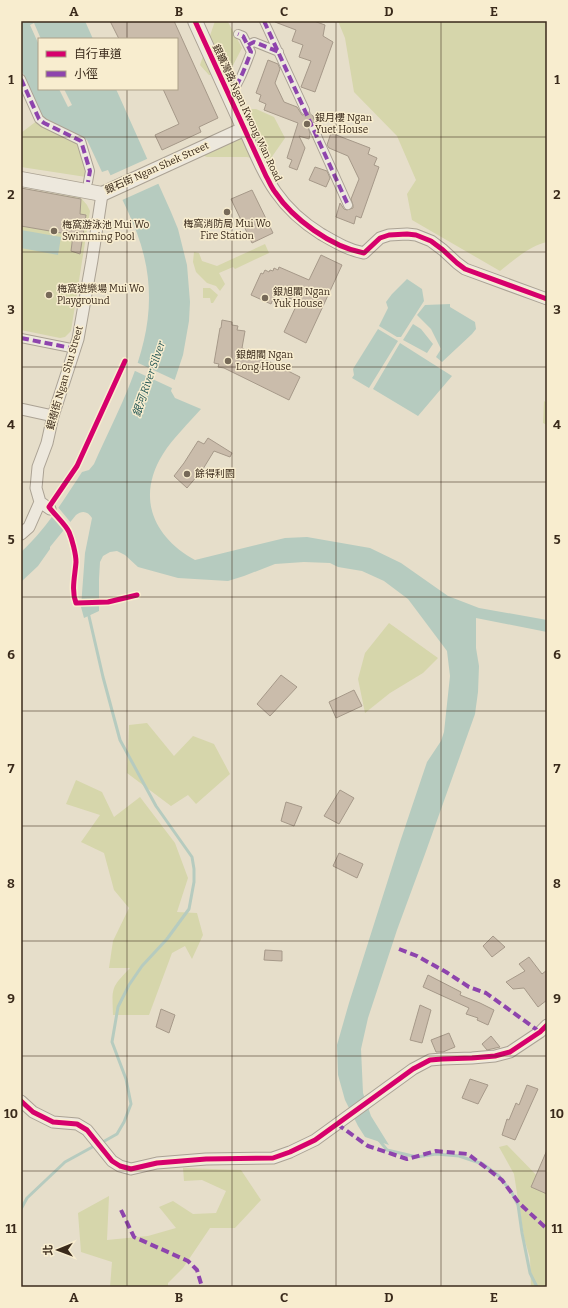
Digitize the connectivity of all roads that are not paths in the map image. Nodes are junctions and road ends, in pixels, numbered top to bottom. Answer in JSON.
{"nodes":[{"id":1,"x":195,"y":21,"type":"edge"},
{"id":2,"x":264,"y":21,"type":"edge"},
{"id":3,"x":238,"y":34,"type":"dead end"},
{"id":4,"x":248,"y":45,"type":"junction"},
{"id":5,"x":279,"y":52,"type":"junction"},
{"id":6,"x":21,"y":79,"type":"edge"},
{"id":7,"x":229,"y":96,"type":"junction"},
{"id":8,"x":305,"y":110,"type":"tunnel mouth"},
{"id":9,"x":312,"y":127,"type":"tunnel mouth"},
{"id":10,"x":244,"y":129,"type":"junction"},
{"id":11,"x":21,"y":179,"type":"edge"},
{"id":12,"x":88,"y":182,"type":"dead end"},
{"id":13,"x":106,"y":192,"type":"junction"},
{"id":14,"x":348,"y":205,"type":"dead end"},
{"id":15,"x":547,"y":298,"type":"edge"},
{"id":16,"x":21,"y":338,"type":"edge"},
{"id":17,"x":76,"y":349,"type":"junction"},
{"id":18,"x":21,"y":409,"type":"edge"},
{"id":19,"x":53,"y":416,"type":"junction"},
{"id":20,"x":40,"y":502,"type":"junction"},
{"id":21,"x":50,"y":509,"type":"dead end"},
{"id":22,"x":21,"y":534,"type":"edge"},
{"id":23,"x":547,"y":1026,"type":"edge"},
{"id":24,"x":21,"y":1101,"type":"edge"}],
"edges":[{"from":1,"to":7,"type":"street","name":"銀鑛灣路 Ngan Kwong Wan Road"},
{"from":2,"to":5,"type":"street"},
{"from":3,"to":4,"type":"street"},
{"from":4,"to":5,"type":"street"},
{"from":4,"to":7,"type":"street"},
{"from":5,"to":8,"type":"street"},
{"from":6,"to":12,"type":"street"},
{"from":7,"to":10,"type":"street","name":"銀鑛灣路 Ngan Kwong Wan Road"},
{"from":9,"to":14,"type":"street"},
{"from":10,"to":13,"type":"street","name":"銀石街 Ngan Shek Street"},
{"from":10,"to":15,"type":"street","name":"銀鑛灣路 Ngan Kwong Wan Road"},
{"from":11,"to":13,"type":"street","name":"銀石街 Ngan Shek Street"},
{"from":13,"to":17,"type":"street","name":"銀樹街 Ngan Shu Street"},
{"from":16,"to":17,"type":"street"},
{"from":17,"to":19,"type":"street","name":"銀樹街 Ngan Shu Street"},
{"from":18,"to":19,"type":"street"},
{"from":19,"to":20,"type":"street","name":"銀樹街 Ngan Shu Street"},
{"from":20,"to":21,"type":"street"},
{"from":20,"to":22,"type":"street"},
{"from":23,"to":24,"type":"street"}]}
